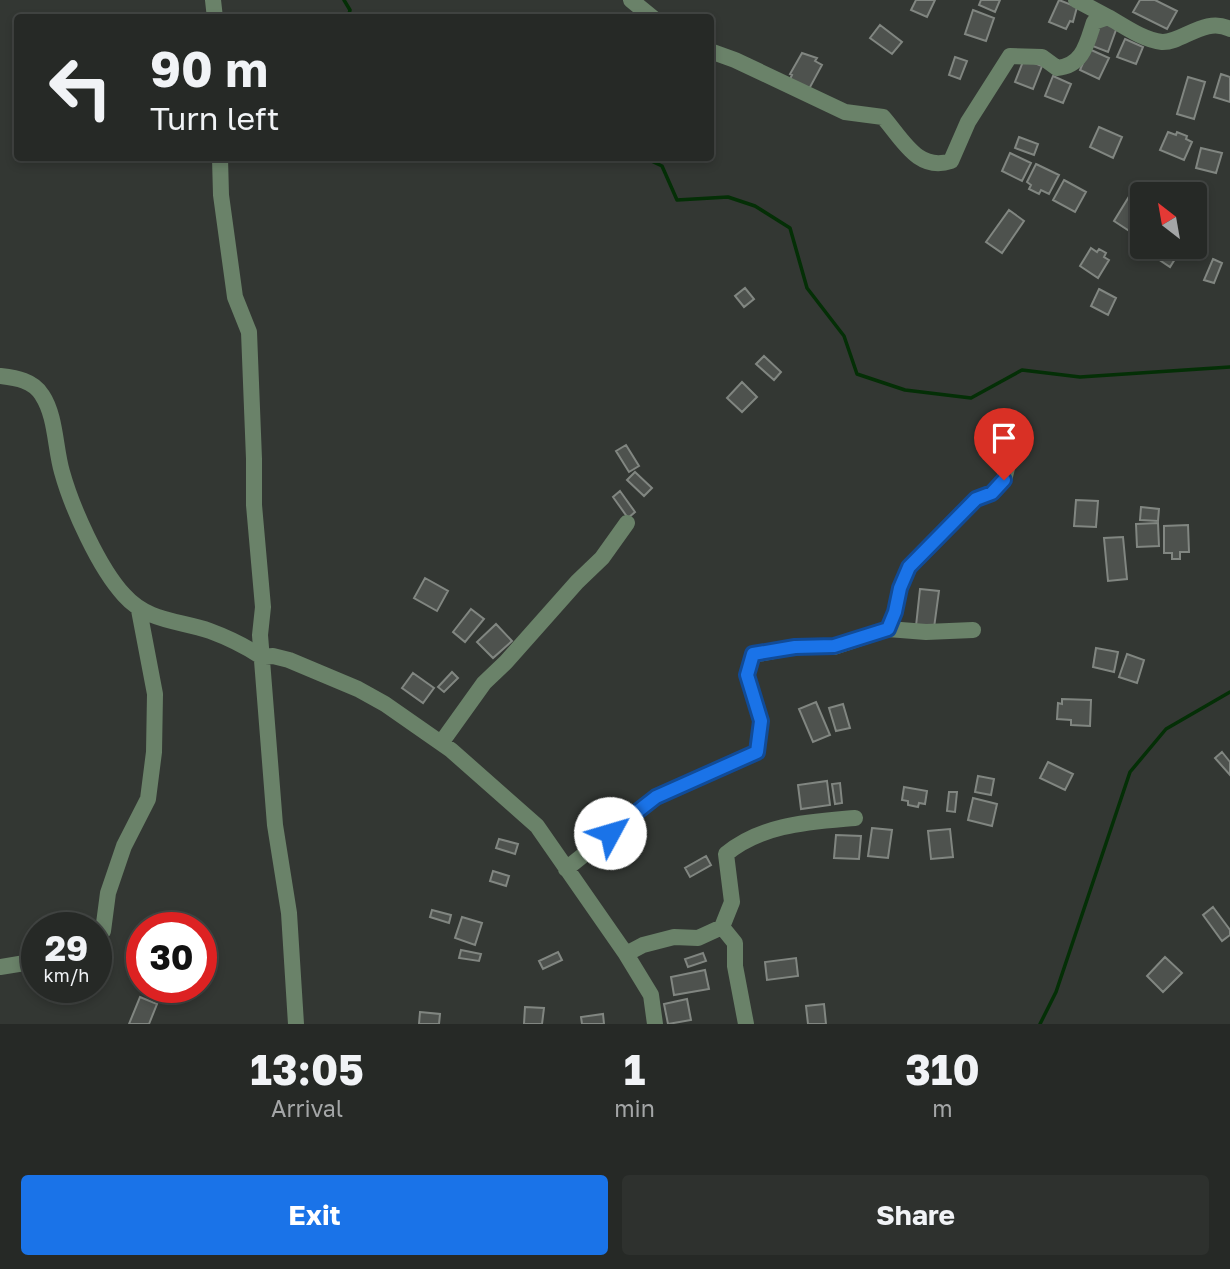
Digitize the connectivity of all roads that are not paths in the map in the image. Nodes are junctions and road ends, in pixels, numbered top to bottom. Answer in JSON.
{"nodes":[{"id":1,"x":631,"y":0,"type":"edge"},
{"id":2,"x":1076,"y":0,"type":"edge"},
{"id":3,"x":648,"y":14,"type":"edge"},
{"id":4,"x":1108,"y":17,"type":"junction"},
{"id":5,"x":1230,"y":29,"type":"edge"},
{"id":6,"x":714,"y":52,"type":"edge"},
{"id":7,"x":220,"y":161,"type":"edge"},
{"id":8,"x":0,"y":376,"type":"edge"},
{"id":9,"x":1020,"y":434,"type":"dead end"},
{"id":10,"x":627,"y":523,"type":"dead end"},
{"id":11,"x":139,"y":610,"type":"junction"},
{"id":12,"x":888,"y":629,"type":"junction"},
{"id":13,"x":973,"y":630,"type":"dead end"},
{"id":14,"x":262,"y":657,"type":"junction"},
{"id":15,"x":441,"y":743,"type":"junction"},
{"id":16,"x":855,"y":818,"type":"dead end"},
{"id":17,"x":566,"y":869,"type":"junction"},
{"id":18,"x":106,"y":912,"type":"edge"},
{"id":19,"x":722,"y":927,"type":"junction"},
{"id":20,"x":626,"y":954,"type":"junction"},
{"id":21,"x":21,"y":964,"type":"edge"},
{"id":22,"x":0,"y":967,"type":"edge"},
{"id":23,"x":296,"y":1024,"type":"edge"},
{"id":24,"x":655,"y":1024,"type":"edge"},
{"id":25,"x":746,"y":1024,"type":"edge"}],
"edges":[{"from":1,"to":3,"type":"street"},
{"from":2,"to":4,"type":"street"},
{"from":4,"to":5,"type":"street"},
{"from":4,"to":6,"type":"street"},
{"from":7,"to":14,"type":"street"},
{"from":8,"to":11,"type":"street"},
{"from":9,"to":12,"type":"street"},
{"from":10,"to":15,"type":"street"},
{"from":11,"to":14,"type":"street"},
{"from":11,"to":18,"type":"street"},
{"from":12,"to":13,"type":"street"},
{"from":12,"to":17,"type":"street"},
{"from":14,"to":15,"type":"street"},
{"from":14,"to":23,"type":"street"},
{"from":15,"to":17,"type":"street"},
{"from":16,"to":19,"type":"street"},
{"from":17,"to":20,"type":"street"},
{"from":19,"to":20,"type":"street"},
{"from":19,"to":25,"type":"street"},
{"from":20,"to":24,"type":"street"},
{"from":21,"to":22,"type":"street"}]}
